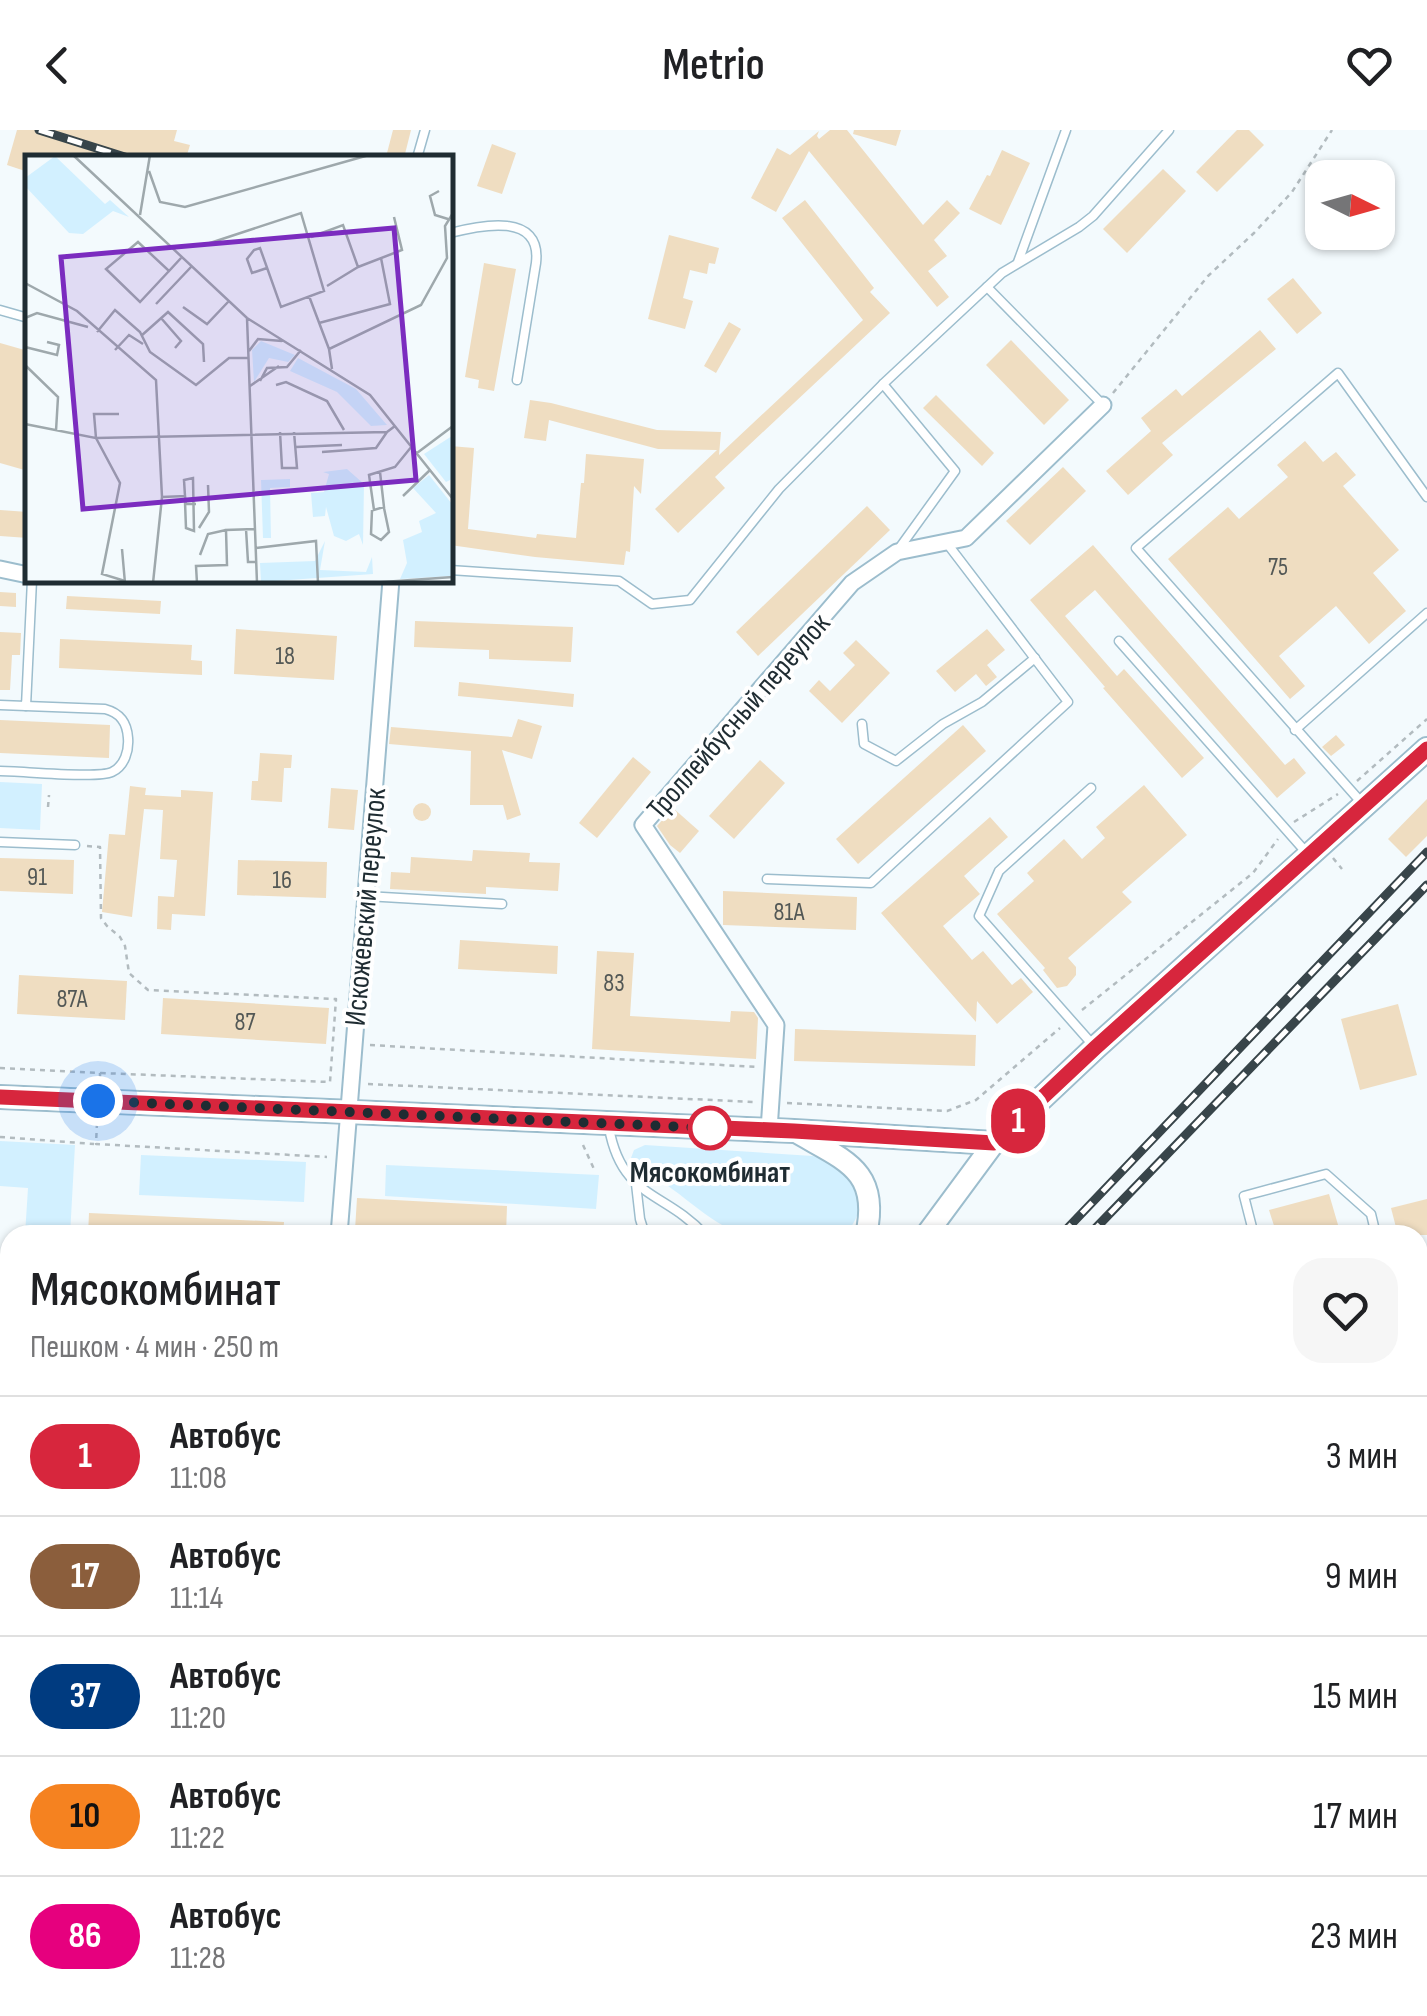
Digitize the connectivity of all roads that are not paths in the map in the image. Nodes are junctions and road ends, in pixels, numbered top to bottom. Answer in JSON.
{"nodes":[{"id":1,"x":425,"y":130,"type":"edge"},
{"id":2,"x":1066,"y":130,"type":"edge"},
{"id":3,"x":1169,"y":130,"type":"edge"},
{"id":4,"x":418,"y":155,"type":"edge"},
{"id":5,"x":452,"y":232,"type":"edge"},
{"id":6,"x":1018,"y":262,"type":"junction"},
{"id":7,"x":987,"y":288,"type":"junction"},
{"id":8,"x":0,"y":310,"type":"edge"},
{"id":9,"x":25,"y":317,"type":"edge"},
{"id":10,"x":517,"y":380,"type":"dead end"},
{"id":11,"x":882,"y":384,"type":"junction"},
{"id":12,"x":1103,"y":405,"type":"joint"},
{"id":13,"x":1427,"y":498,"type":"edge"},
{"id":14,"x":946,"y":542,"type":"junction"},
{"id":15,"x":897,"y":552,"type":"junction"},
{"id":16,"x":0,"y":569,"type":"edge"},
{"id":17,"x":452,"y":570,"type":"edge"},
{"id":18,"x":25,"y":576,"type":"edge"},
{"id":19,"x":30,"y":582,"type":"edge"},
{"id":20,"x":392,"y":582,"type":"edge"},
{"id":21,"x":1427,"y":613,"type":"edge"},
{"id":22,"x":1119,"y":642,"type":"dead end"},
{"id":23,"x":1034,"y":658,"type":"junction"},
{"id":24,"x":0,"y":705,"type":"edge"},
{"id":25,"x":26,"y":706,"type":"junction"},
{"id":26,"x":862,"y":724,"type":"dead end"},
{"id":27,"x":1295,"y":730,"type":"junction"},
{"id":28,"x":1427,"y":749,"type":"edge"},
{"id":29,"x":0,"y":771,"type":"edge"},
{"id":30,"x":1091,"y":788,"type":"dead end"},
{"id":31,"x":1356,"y":797,"type":"junction"},
{"id":32,"x":0,"y":842,"type":"edge"},
{"id":33,"x":75,"y":845,"type":"road end"},
{"id":34,"x":1309,"y":856,"type":"junction"},
{"id":35,"x":767,"y":879,"type":"dead end"},
{"id":36,"x":366,"y":896,"type":"junction"},
{"id":37,"x":502,"y":904,"type":"dead end"},
{"id":38,"x":1095,"y":1048,"type":"junction"},
{"id":39,"x":0,"y":1097,"type":"edge"},
{"id":40,"x":348,"y":1111,"type":"junction"},
{"id":41,"x":608,"y":1124,"type":"junction"},
{"id":42,"x":769,"y":1130,"type":"junction"},
{"id":43,"x":794,"y":1131,"type":"junction"},
{"id":44,"x":994,"y":1143,"type":"junction"},
{"id":45,"x":636,"y":1184,"type":"junction"},
{"id":46,"x":340,"y":1225,"type":"edge"},
{"id":47,"x":642,"y":1225,"type":"edge"},
{"id":48,"x":691,"y":1225,"type":"edge"},
{"id":49,"x":868,"y":1225,"type":"edge"},
{"id":50,"x":933,"y":1225,"type":"edge"},
{"id":51,"x":1251,"y":1225,"type":"edge"},
{"id":52,"x":1374,"y":1225,"type":"edge"}],
"edges":[{"from":1,"to":4,"type":"lane"},
{"from":2,"to":6,"type":"lane"},
{"from":3,"to":6,"type":"lane"},
{"from":5,"to":10,"type":"lane"},
{"from":6,"to":7,"type":"lane"},
{"from":7,"to":11,"type":"lane"},
{"from":7,"to":12,"type":"lane"},
{"from":8,"to":9,"type":"lane"},
{"from":11,"to":15,"type":"lane"},
{"from":11,"to":17,"type":"lane"},
{"from":12,"to":14,"type":"street","name":"Троллейбусный переулок"},
{"from":13,"to":27,"type":"lane"},
{"from":14,"to":15,"type":"street","name":"Троллейбусный переулок"},
{"from":14,"to":23,"type":"lane"},
{"from":15,"to":42,"type":"street","name":"Троллейбусный переулок"},
{"from":16,"to":18,"type":"street"},
{"from":19,"to":25,"type":"lane"},
{"from":20,"to":36,"type":"street","name":"Искожевский переулок"},
{"from":21,"to":27,"type":"lane"},
{"from":22,"to":34,"type":"lane"},
{"from":23,"to":26,"type":"lane"},
{"from":23,"to":35,"type":"lane"},
{"from":24,"to":25,"type":"lane"},
{"from":25,"to":29,"type":"lane"},
{"from":27,"to":31,"type":"lane"},
{"from":28,"to":31,"type":"main road"},
{"from":30,"to":38,"type":"lane"},
{"from":31,"to":34,"type":"main road"},
{"from":32,"to":33,"type":"lane"},
{"from":34,"to":38,"type":"main road"},
{"from":36,"to":37,"type":"lane"},
{"from":36,"to":40,"type":"street","name":"Искожевский переулок"},
{"from":38,"to":44,"type":"main road"},
{"from":39,"to":40,"type":"main road"},
{"from":40,"to":41,"type":"main road"},
{"from":40,"to":46,"type":"street","name":"Искожевский переулок"},
{"from":41,"to":42,"type":"main road"},
{"from":41,"to":45,"type":"lane"},
{"from":42,"to":43,"type":"main road"},
{"from":43,"to":44,"type":"main road"},
{"from":43,"to":49,"type":"main road"},
{"from":44,"to":50,"type":"main road"},
{"from":45,"to":47,"type":"lane"},
{"from":45,"to":48,"type":"lane"},
{"from":51,"to":52,"type":"lane"}]}
